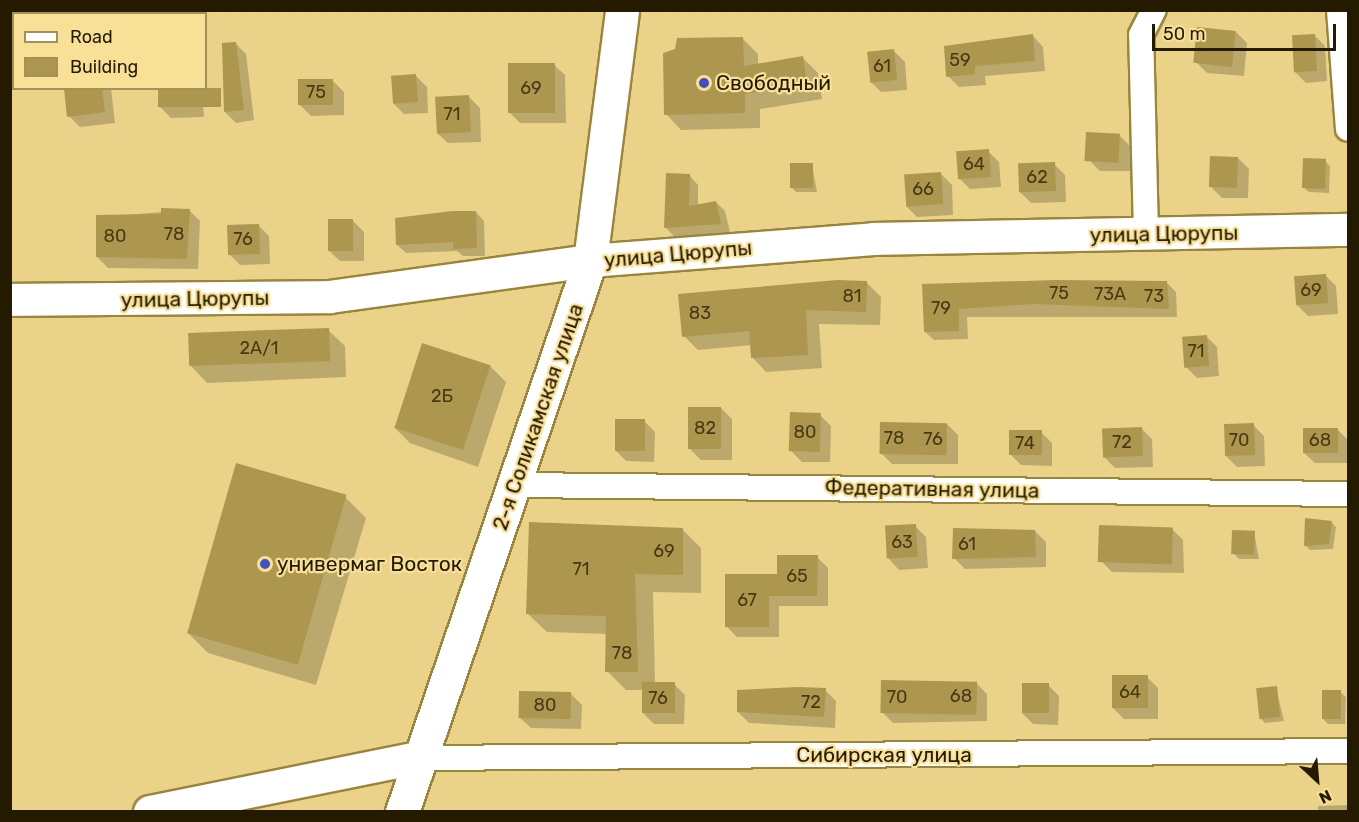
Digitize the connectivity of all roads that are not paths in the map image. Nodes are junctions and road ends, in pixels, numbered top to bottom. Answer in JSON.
{"nodes":[{"id":1,"x":622,"y":10,"type":"edge"},
{"id":2,"x":1154,"y":10,"type":"edge"},
{"id":3,"x":1339,"y":10,"type":"edge"},
{"id":4,"x":1348,"y":129,"type":"edge"},
{"id":5,"x":1348,"y":230,"type":"edge"},
{"id":6,"x":1146,"y":234,"type":"junction"},
{"id":7,"x":590,"y":261,"type":"junction"},
{"id":8,"x":10,"y":300,"type":"edge"},
{"id":9,"x":516,"y":485,"type":"junction"},
{"id":10,"x":1348,"y":494,"type":"edge"},
{"id":11,"x":1348,"y":752,"type":"edge"},
{"id":12,"x":419,"y":758,"type":"junction"},
{"id":13,"x":150,"y":812,"type":"edge"},
{"id":14,"x":402,"y":812,"type":"edge"}],
"edges":[{"from":1,"to":7,"type":"main road","name":"2-я Соликамская улица"},
{"from":2,"to":6,"type":"street"},
{"from":3,"to":4,"type":"street"},
{"from":5,"to":6,"type":"street","name":"улица Цюрупы"},
{"from":6,"to":7,"type":"street","name":"улица Цюрупы"},
{"from":7,"to":8,"type":"street","name":"улица Цюрупы"},
{"from":7,"to":9,"type":"main road","name":"2-я Соликамская улица"},
{"from":9,"to":10,"type":"street","name":"Федеративная улица"},
{"from":9,"to":12,"type":"main road","name":"2-я Соликамская улица"},
{"from":11,"to":12,"type":"street","name":"Сибирская улица"},
{"from":12,"to":13,"type":"street"},
{"from":12,"to":14,"type":"main road","name":"2-я Соликамская улица"}]}
